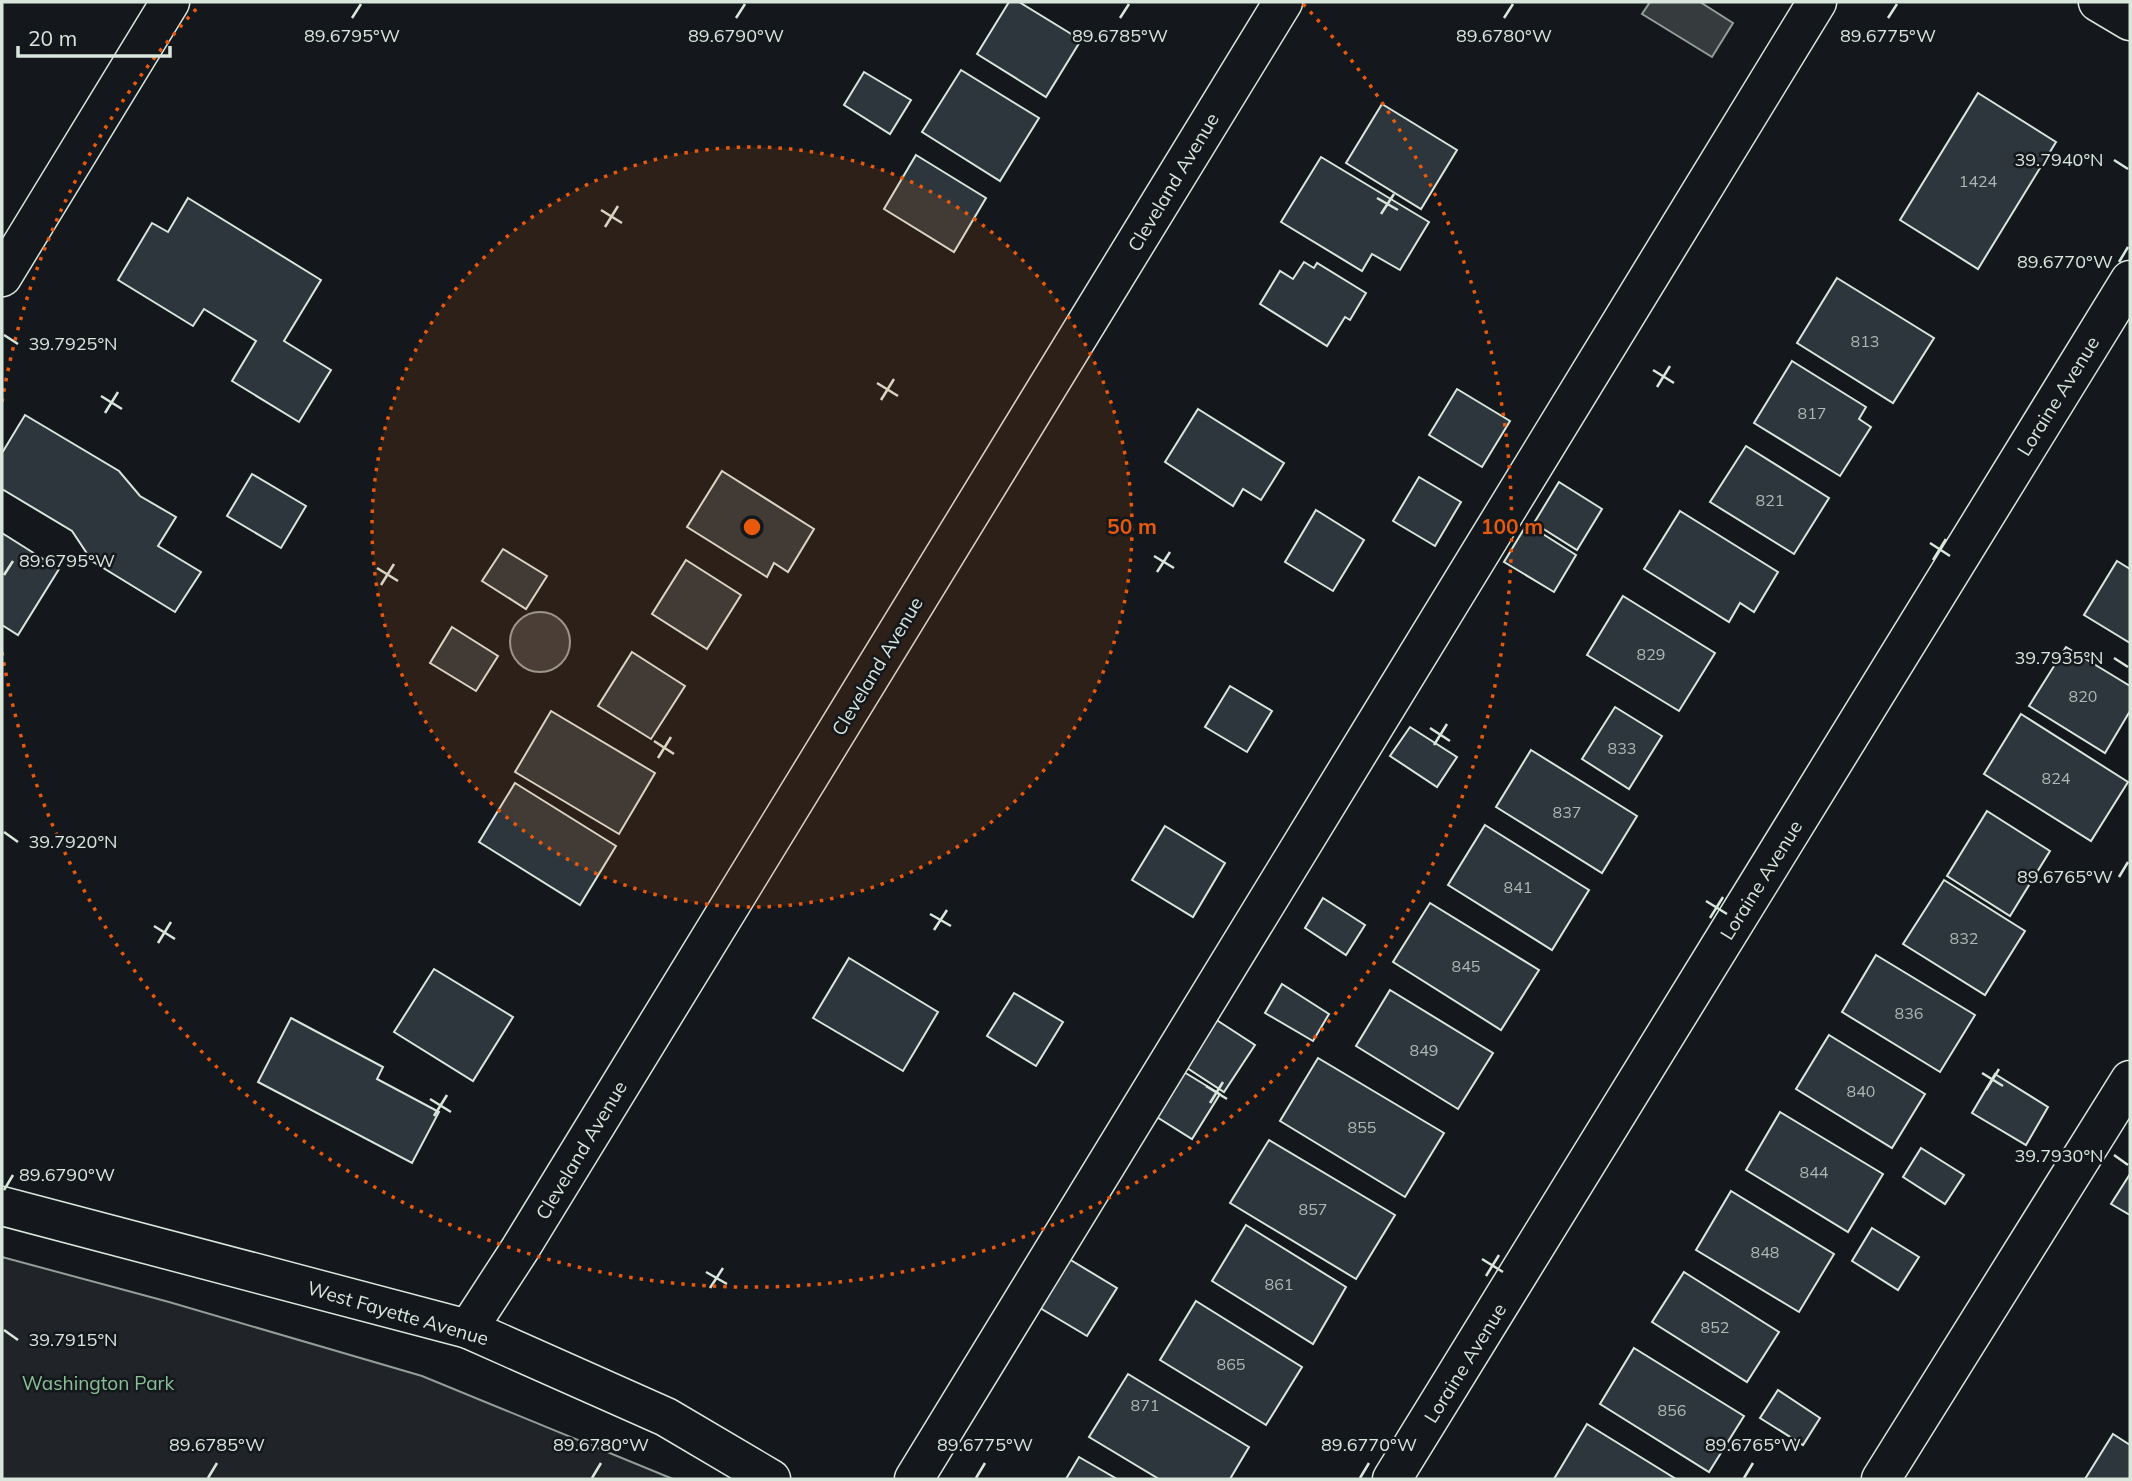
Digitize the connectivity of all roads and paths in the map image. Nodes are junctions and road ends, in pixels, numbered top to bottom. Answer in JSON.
{"nodes":[{"id":1,"x":170,"y":2,"type":"edge"},
{"id":2,"x":1283,"y":2,"type":"edge"},
{"id":3,"x":1817,"y":2,"type":"edge"},
{"id":4,"x":2098,"y":2,"type":"edge"},
{"id":5,"x":2130,"y":21,"type":"edge"},
{"id":6,"x":2,"y":277,"type":"edge"},
{"id":7,"x":2130,"y":280,"type":"edge"},
{"id":8,"x":2130,"y":1080,"type":"edge"},
{"id":9,"x":2,"y":1206,"type":"edge"},
{"id":10,"x":468,"y":1329,"type":"junction"},
{"id":11,"x":771,"y":1479,"type":"edge"},
{"id":12,"x":914,"y":1479,"type":"edge"},
{"id":13,"x":1392,"y":1479,"type":"edge"},
{"id":14,"x":1881,"y":1479,"type":"edge"}],
"edges":[{"from":1,"to":6,"type":"street"},
{"from":2,"to":10,"type":"street","name":"Cleveland Avenue"},
{"from":3,"to":12,"type":"street"},
{"from":4,"to":5,"type":"street"},
{"from":7,"to":13,"type":"street","name":"Loraine Avenue"},
{"from":8,"to":14,"type":"street"},
{"from":9,"to":10,"type":"street","name":"West Fayette Avenue"},
{"from":10,"to":11,"type":"street","name":"West Fayette Avenue"}]}
